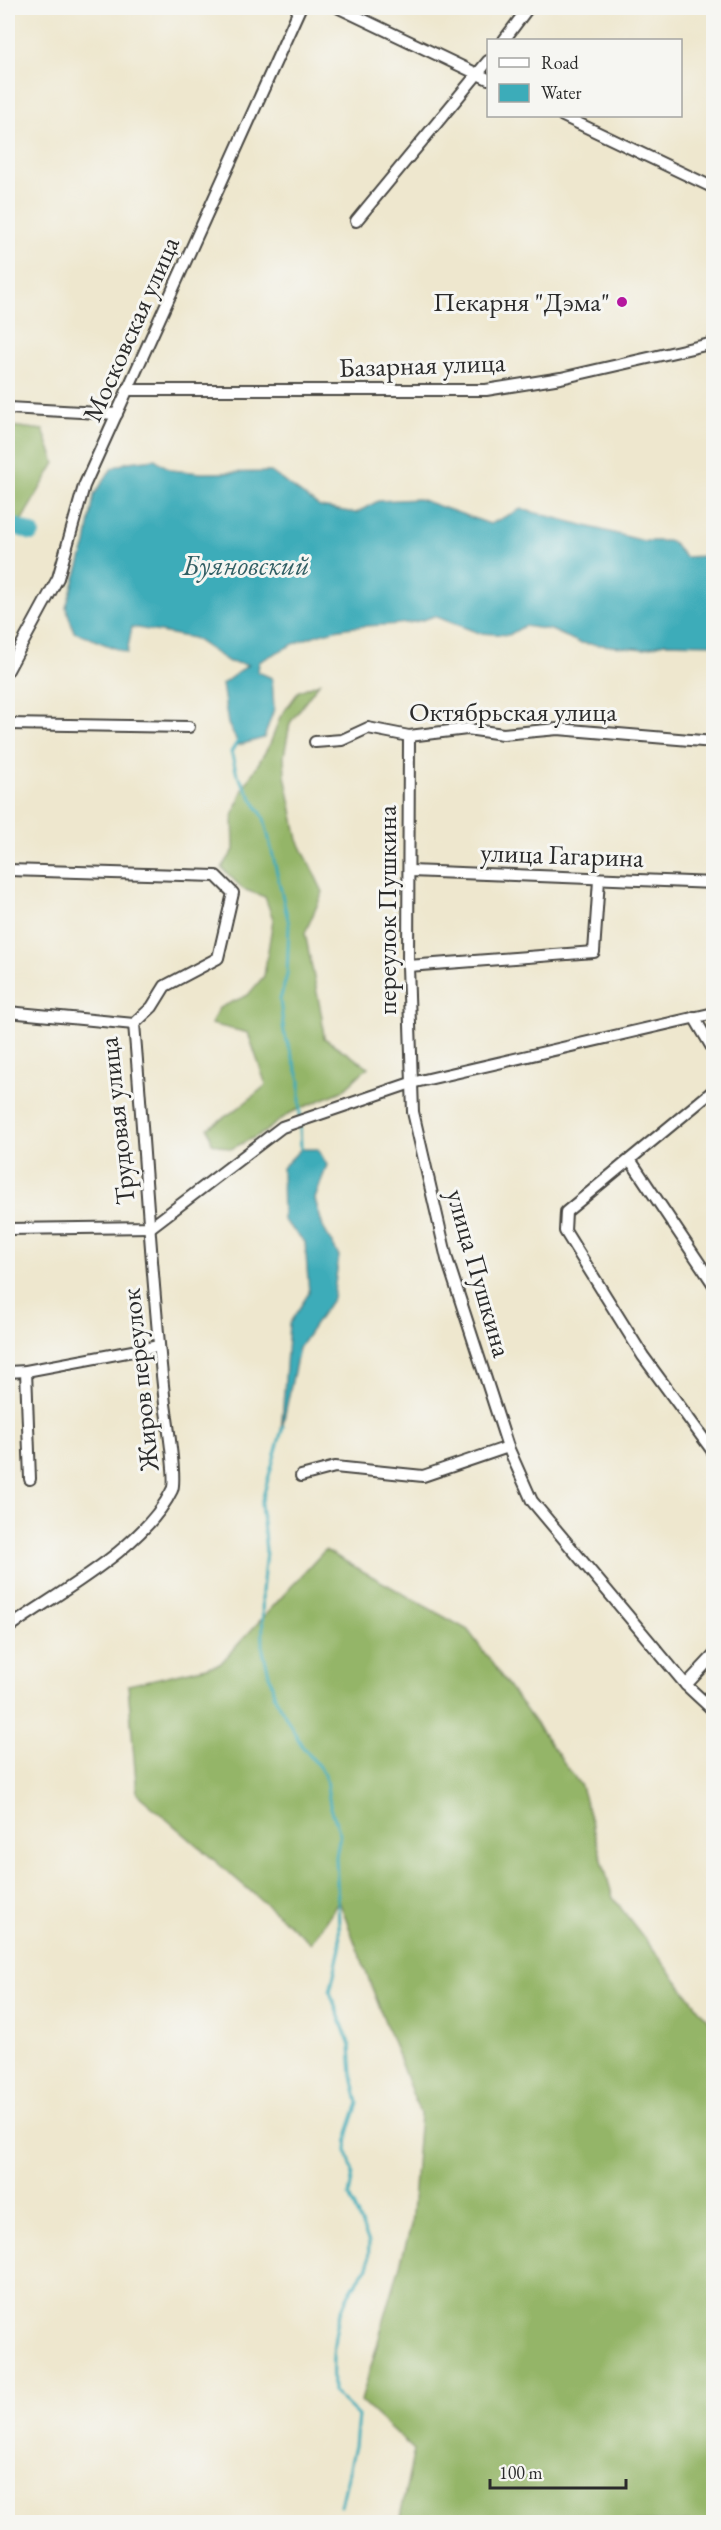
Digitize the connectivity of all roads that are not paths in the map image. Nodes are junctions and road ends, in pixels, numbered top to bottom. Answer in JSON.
{"nodes":[{"id":1,"x":300,"y":8,"type":"edge"},
{"id":2,"x":339,"y":8,"type":"edge"},
{"id":3,"x":528,"y":8,"type":"edge"},
{"id":4,"x":505,"y":39,"type":"edge"},
{"id":5,"x":484,"y":77,"type":"edge"},
{"id":6,"x":565,"y":117,"type":"edge"},
{"id":7,"x":714,"y":188,"type":"edge"},
{"id":8,"x":356,"y":221,"type":"dead end"},
{"id":9,"x":714,"y":343,"type":"edge"},
{"id":10,"x":128,"y":390,"type":"junction"},
{"id":11,"x":8,"y":408,"type":"edge"},
{"id":12,"x":117,"y":414,"type":"junction"},
{"id":13,"x":8,"y":670,"type":"edge"},
{"id":14,"x":8,"y":724,"type":"edge"},
{"id":15,"x":189,"y":727,"type":"dead end"},
{"id":16,"x":409,"y":736,"type":"junction"},
{"id":17,"x":315,"y":742,"type":"dead end"},
{"id":18,"x":714,"y":742,"type":"edge"},
{"id":19,"x":8,"y":870,"type":"edge"},
{"id":20,"x":410,"y":871,"type":"junction"},
{"id":21,"x":599,"y":880,"type":"junction"},
{"id":22,"x":714,"y":882,"type":"edge"},
{"id":23,"x":408,"y":966,"type":"junction"},
{"id":24,"x":8,"y":1012,"type":"edge"},
{"id":25,"x":714,"y":1013,"type":"edge"},
{"id":26,"x":694,"y":1017,"type":"junction"},
{"id":27,"x":134,"y":1024,"type":"junction"},
{"id":28,"x":714,"y":1051,"type":"edge"},
{"id":29,"x":411,"y":1083,"type":"junction"},
{"id":30,"x":714,"y":1090,"type":"edge"},
{"id":31,"x":631,"y":1161,"type":"junction"},
{"id":32,"x":151,"y":1227,"type":"junction"},
{"id":33,"x":8,"y":1229,"type":"edge"},
{"id":34,"x":714,"y":1286,"type":"edge"},
{"id":35,"x":159,"y":1346,"type":"junction"},
{"id":36,"x":26,"y":1371,"type":"junction"},
{"id":37,"x":8,"y":1372,"type":"edge"},
{"id":38,"x":508,"y":1447,"type":"junction"},
{"id":39,"x":714,"y":1453,"type":"edge"},
{"id":40,"x":301,"y":1476,"type":"dead end"},
{"id":41,"x":30,"y":1479,"type":"dead end"},
{"id":42,"x":8,"y":1628,"type":"edge"},
{"id":43,"x":714,"y":1655,"type":"edge"},
{"id":44,"x":686,"y":1685,"type":"junction"},
{"id":45,"x":714,"y":1711,"type":"edge"}],
"edges":[{"from":1,"to":10,"type":"street","name":"Московская улица"},
{"from":2,"to":5,"type":"street"},
{"from":3,"to":4,"type":"street"},
{"from":5,"to":8,"type":"street"},
{"from":6,"to":7,"type":"street"},
{"from":9,"to":10,"type":"street","name":"Базарная улица"},
{"from":10,"to":12,"type":"street","name":"Московская улица"},
{"from":11,"to":12,"type":"street"},
{"from":12,"to":13,"type":"street","name":"Московская улица"},
{"from":14,"to":15,"type":"street"},
{"from":16,"to":17,"type":"street","name":"Октябрьская улица"},
{"from":16,"to":18,"type":"street","name":"Октябрьская улица"},
{"from":16,"to":20,"type":"street","name":"переулок Пушкина"},
{"from":19,"to":27,"type":"street"},
{"from":20,"to":21,"type":"street","name":"улица Гагарина"},
{"from":20,"to":23,"type":"street","name":"переулок Пушкина"},
{"from":21,"to":22,"type":"street","name":"улица Гагарина"},
{"from":21,"to":23,"type":"street"},
{"from":23,"to":29,"type":"street","name":"переулок Пушкина"},
{"from":24,"to":27,"type":"street","name":"Трудовая улица"},
{"from":25,"to":26,"type":"street"},
{"from":26,"to":28,"type":"street"},
{"from":26,"to":29,"type":"street"},
{"from":27,"to":32,"type":"street","name":"Трудовая улица"},
{"from":29,"to":32,"type":"street"},
{"from":29,"to":38,"type":"street","name":"улица Пушкина"},
{"from":30,"to":31,"type":"street"},
{"from":31,"to":34,"type":"street"},
{"from":31,"to":39,"type":"street"},
{"from":32,"to":33,"type":"street"},
{"from":32,"to":35,"type":"street","name":"Жиров переулок"},
{"from":35,"to":36,"type":"street"},
{"from":35,"to":42,"type":"street","name":"Жиров переулок"},
{"from":36,"to":37,"type":"street"},
{"from":36,"to":41,"type":"street"},
{"from":38,"to":40,"type":"street"},
{"from":38,"to":44,"type":"street","name":"улица Пушкина"},
{"from":43,"to":44,"type":"street"},
{"from":44,"to":45,"type":"street","name":"улица Пушкина"}]}
